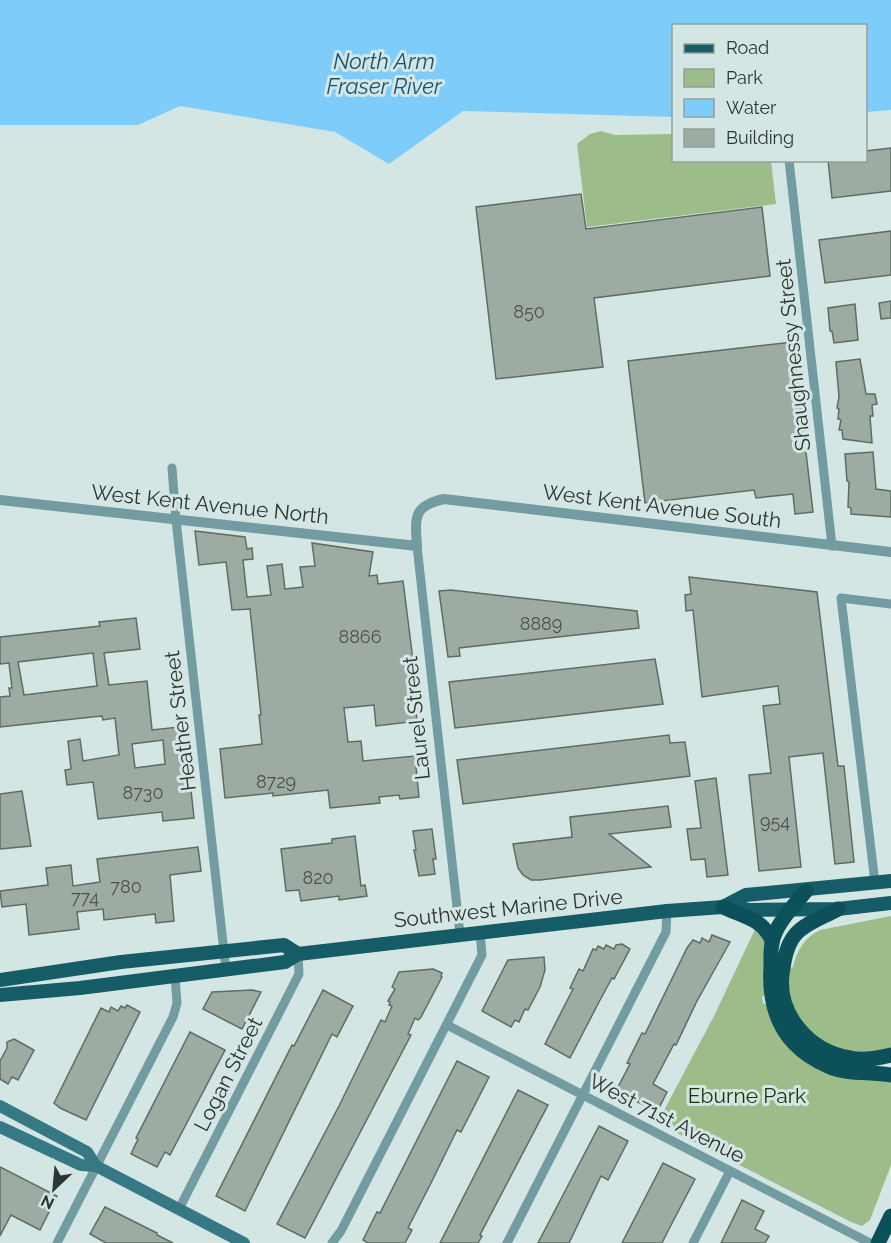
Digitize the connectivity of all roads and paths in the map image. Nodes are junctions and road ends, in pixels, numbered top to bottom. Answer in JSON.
{"nodes":[{"id":1,"x":789,"y":162,"type":"edge"},
{"id":2,"x":172,"y":468,"type":"dead end"},
{"id":3,"x":0,"y":500,"type":"edge"},
{"id":4,"x":429,"y":502,"type":"joint"},
{"id":5,"x":176,"y":520,"type":"junction"},
{"id":6,"x":417,"y":546,"type":"junction"},
{"id":7,"x":832,"y":546,"type":"junction"},
{"id":8,"x":891,"y":552,"type":"edge"},
{"id":9,"x":891,"y":603,"type":"edge"},
{"id":10,"x":891,"y":881,"type":"edge"},
{"id":11,"x":875,"y":883,"type":"junction"},
{"id":12,"x":806,"y":891,"type":"junction"},
{"id":13,"x":891,"y":903,"type":"edge"},
{"id":14,"x":723,"y":907,"type":"junction"},
{"id":15,"x":838,"y":909,"type":"junction"},
{"id":16,"x":789,"y":910,"type":"junction"},
{"id":17,"x":667,"y":911,"type":"junction"},
{"id":18,"x":480,"y":932,"type":"junction"},
{"id":19,"x":460,"y":934,"type":"junction"},
{"id":20,"x":772,"y":940,"type":"junction"},
{"id":21,"x":224,"y":951,"type":"junction"},
{"id":22,"x":298,"y":954,"type":"junction"},
{"id":23,"x":226,"y":970,"type":"junction"},
{"id":24,"x":175,"y":976,"type":"junction"},
{"id":25,"x":0,"y":980,"type":"edge"},
{"id":26,"x":0,"y":995,"type":"edge"},
{"id":27,"x":447,"y":1025,"type":"junction"},
{"id":28,"x":891,"y":1054,"type":"edge"},
{"id":29,"x":891,"y":1075,"type":"edge"},
{"id":30,"x":584,"y":1096,"type":"junction"},
{"id":31,"x":0,"y":1106,"type":"edge"},
{"id":32,"x":0,"y":1127,"type":"edge"},
{"id":33,"x":96,"y":1166,"type":"junction"},
{"id":34,"x":730,"y":1171,"type":"junction"},
{"id":35,"x":179,"y":1209,"type":"junction"},
{"id":36,"x":891,"y":1216,"type":"edge"},
{"id":37,"x":57,"y":1243,"type":"edge"},
{"id":38,"x":244,"y":1243,"type":"edge"},
{"id":39,"x":332,"y":1243,"type":"edge"},
{"id":40,"x":507,"y":1243,"type":"edge"},
{"id":41,"x":693,"y":1243,"type":"edge"},
{"id":42,"x":870,"y":1243,"type":"edge"},
{"id":43,"x":878,"y":1243,"type":"edge"}],
"edges":[{"from":1,"to":7,"type":"street","name":"Shaughnessy Street"},
{"from":2,"to":5,"type":"street","name":"Heather Street"},
{"from":3,"to":5,"type":"street","name":"West Kent Avenue North"},
{"from":4,"to":6,"type":"street","name":"Laurel Street"},
{"from":4,"to":7,"type":"street","name":"West Kent Avenue South"},
{"from":5,"to":6,"type":"street","name":"West Kent Avenue North"},
{"from":5,"to":21,"type":"street","name":"Heather Street"},
{"from":6,"to":19,"type":"street","name":"Laurel Street"},
{"from":7,"to":8,"type":"street","name":"West Kent Avenue South"},
{"from":9,"to":11,"type":"street"},
{"from":10,"to":11,"type":"main road","name":"Southwest Marine Drive"},
{"from":11,"to":12,"type":"main road","name":"Southwest Marine Drive"},
{"from":12,"to":14,"type":"main road","name":"Southwest Marine Drive"},
{"from":12,"to":16,"type":"highway"},
{"from":13,"to":15,"type":"main road","name":"Southwest Marine Drive"},
{"from":14,"to":16,"type":"main road","name":"Southwest Marine Drive"},
{"from":14,"to":17,"type":"main road","name":"Southwest Marine Drive"},
{"from":14,"to":20,"type":"highway"},
{"from":15,"to":16,"type":"main road","name":"Southwest Marine Drive"},
{"from":15,"to":28,"type":"highway"},
{"from":16,"to":20,"type":"highway"},
{"from":17,"to":18,"type":"main road","name":"Southwest Marine Drive"},
{"from":17,"to":30,"type":"street"},
{"from":18,"to":19,"type":"main road","name":"Southwest Marine Drive"},
{"from":18,"to":27,"type":"street"},
{"from":19,"to":22,"type":"main road","name":"Southwest Marine Drive"},
{"from":20,"to":29,"type":"highway"},
{"from":21,"to":22,"type":"main road","name":"Southwest Marine Drive"},
{"from":21,"to":23,"type":"street","name":"Heather Street"},
{"from":21,"to":25,"type":"main road","name":"Southwest Marine Drive"},
{"from":22,"to":23,"type":"main road","name":"Southwest Marine Drive"},
{"from":22,"to":35,"type":"street","name":"Logan Street"},
{"from":23,"to":24,"type":"main road","name":"Southwest Marine Drive"},
{"from":24,"to":26,"type":"main road","name":"Southwest Marine Drive"},
{"from":24,"to":33,"type":"street"},
{"from":27,"to":30,"type":"street","name":"West 71st Avenue"},
{"from":27,"to":39,"type":"street"},
{"from":30,"to":34,"type":"street","name":"West 71st Avenue"},
{"from":30,"to":40,"type":"street"},
{"from":31,"to":33,"type":"main road"},
{"from":32,"to":33,"type":"main road"},
{"from":33,"to":35,"type":"main road"},
{"from":33,"to":37,"type":"street"},
{"from":34,"to":41,"type":"street"},
{"from":34,"to":42,"type":"street","name":"West 71st Avenue"},
{"from":35,"to":38,"type":"main road"},
{"from":36,"to":43,"type":"highway"}]}
